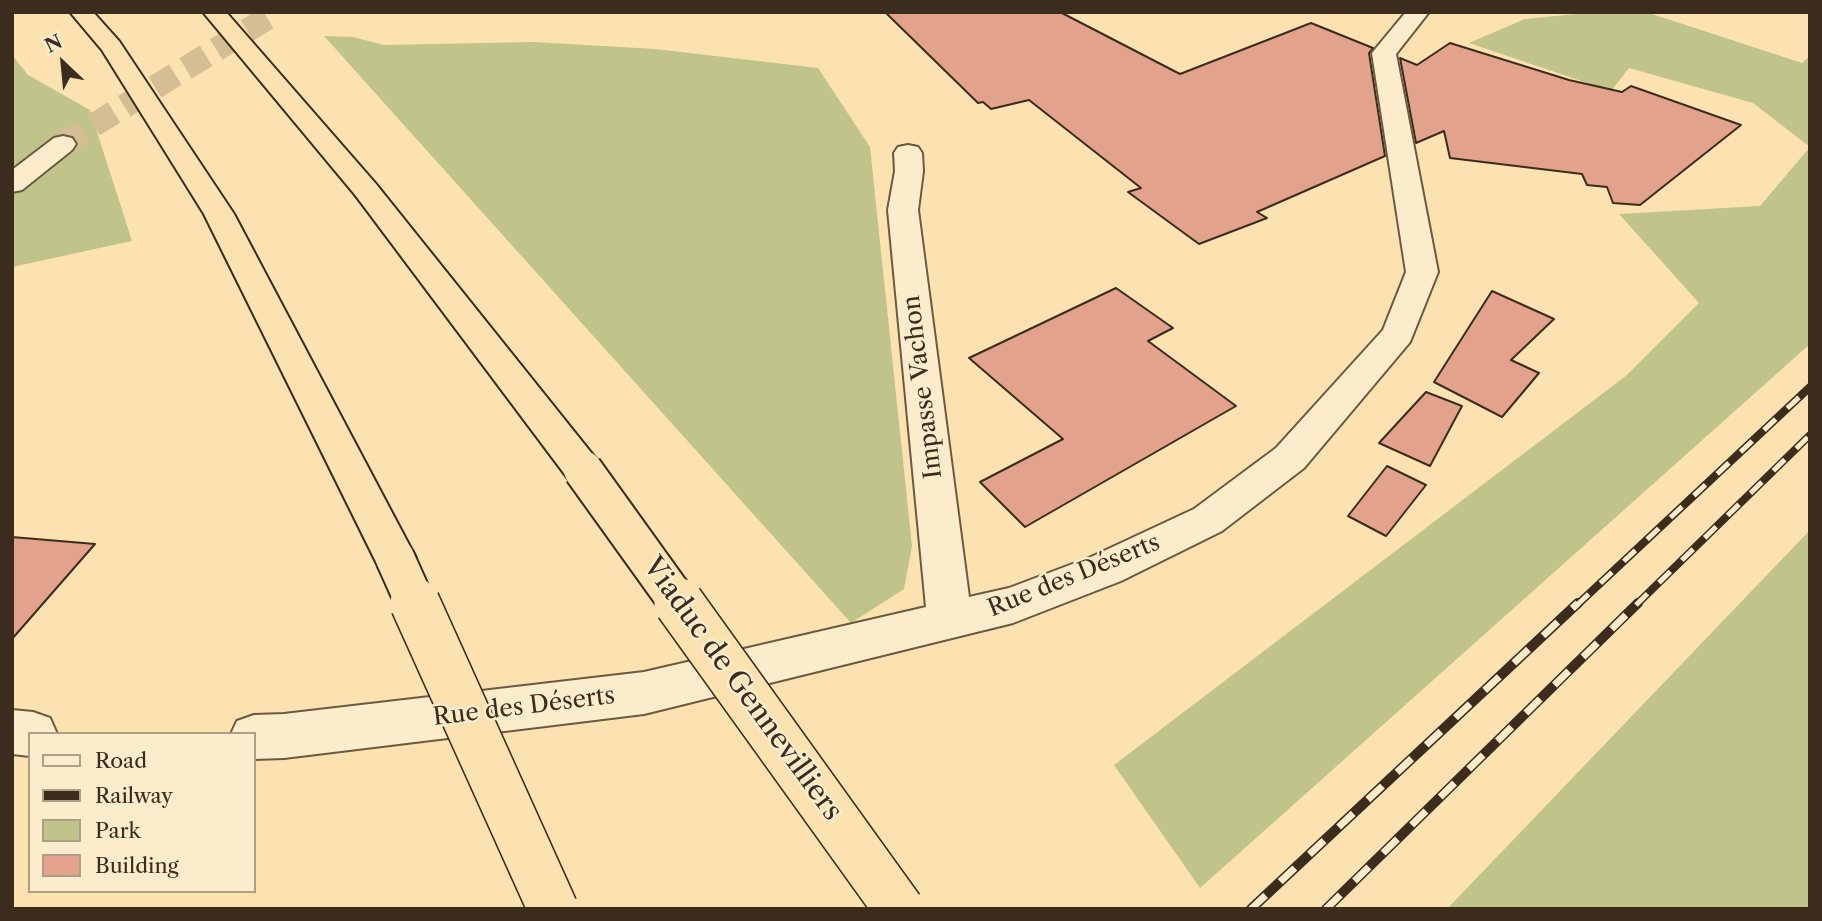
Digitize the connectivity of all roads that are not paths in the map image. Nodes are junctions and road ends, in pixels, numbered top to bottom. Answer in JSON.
{"nodes":[{"id":1,"x":81,"y":12,"type":"edge"},
{"id":2,"x":214,"y":12,"type":"edge"},
{"id":3,"x":1418,"y":12,"type":"edge"},
{"id":4,"x":63,"y":145,"type":"tunnel mouth"},
{"id":5,"x":908,"y":153,"type":"dead end"},
{"id":6,"x":12,"y":184,"type":"edge"},
{"id":7,"x":950,"y":621,"type":"junction"},
{"id":8,"x":256,"y":737,"type":"edge"},
{"id":9,"x":553,"y":909,"type":"edge"},
{"id":10,"x":899,"y":909,"type":"edge"}],
"edges":[{"from":1,"to":9,"type":"highway","bridge":true},
{"from":2,"to":10,"type":"highway","name":"Viaduc de Gennevilliers","bridge":true},
{"from":3,"to":7,"type":"street","name":"Rue des Déserts"},
{"from":4,"to":6,"type":"street"},
{"from":5,"to":7,"type":"street","name":"Impasse Vachon"},
{"from":7,"to":8,"type":"street","name":"Rue des Déserts"}]}
